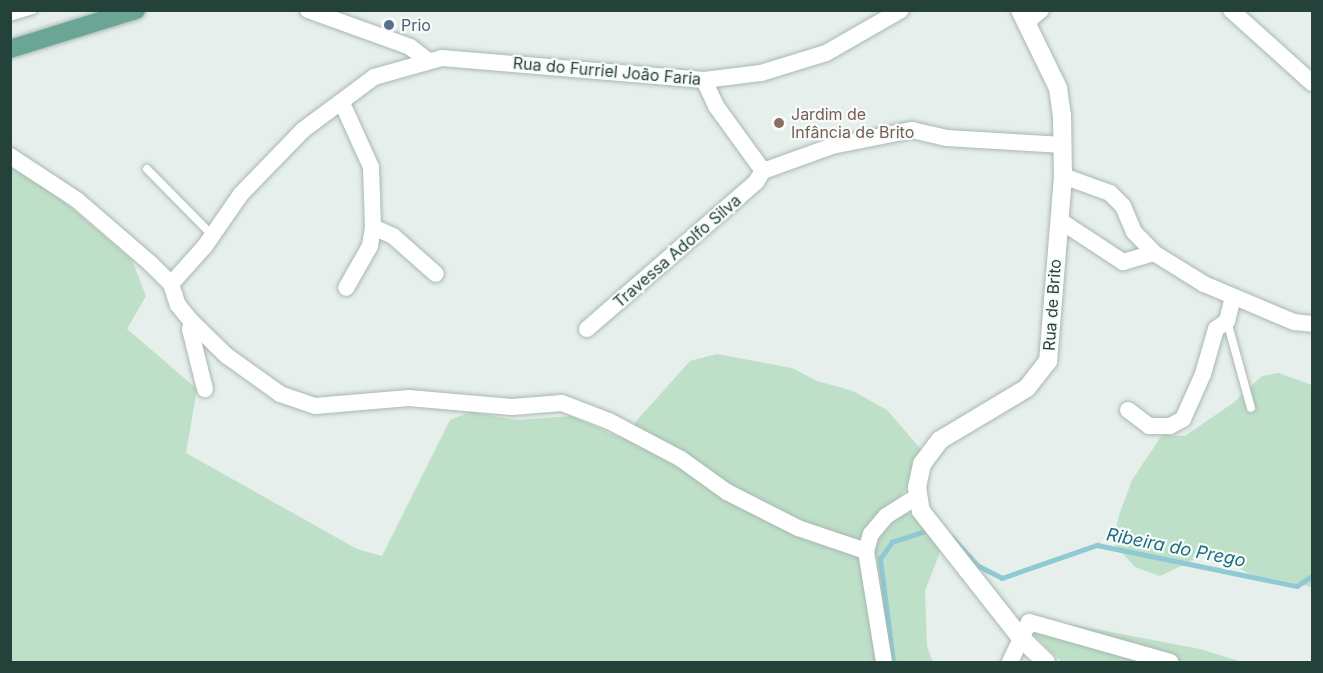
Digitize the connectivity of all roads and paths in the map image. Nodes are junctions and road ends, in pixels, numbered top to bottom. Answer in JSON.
{"nodes":[{"id":1,"x":33,"y":10,"type":"edge"},
{"id":2,"x":136,"y":10,"type":"edge"},
{"id":3,"x":308,"y":10,"type":"edge"},
{"id":4,"x":902,"y":10,"type":"edge"},
{"id":5,"x":1232,"y":10,"type":"edge"},
{"id":6,"x":1030,"y":14,"type":"edge"},
{"id":7,"x":10,"y":17,"type":"edge"},
{"id":8,"x":10,"y":49,"type":"edge"},
{"id":9,"x":427,"y":60,"type":"junction"},
{"id":10,"x":704,"y":80,"type":"junction"},
{"id":11,"x":1312,"y":83,"type":"edge"},
{"id":12,"x":342,"y":103,"type":"junction"},
{"id":13,"x":1063,"y":145,"type":"junction"},
{"id":14,"x":10,"y":156,"type":"edge"},
{"id":15,"x":147,"y":169,"type":"dead end"},
{"id":16,"x":763,"y":171,"type":"junction"},
{"id":17,"x":1063,"y":176,"type":"junction"},
{"id":18,"x":1059,"y":220,"type":"junction"},
{"id":19,"x":373,"y":227,"type":"junction"},
{"id":20,"x":212,"y":235,"type":"junction"},
{"id":21,"x":1154,"y":253,"type":"junction"},
{"id":22,"x":436,"y":274,"type":"dead end"},
{"id":23,"x":171,"y":284,"type":"junction"},
{"id":24,"x":346,"y":288,"type":"dead end"},
{"id":25,"x":1233,"y":297,"type":"junction"},
{"id":26,"x":1227,"y":321,"type":"junction"},
{"id":27,"x":192,"y":322,"type":"junction"},
{"id":28,"x":1311,"y":326,"type":"edge"},
{"id":29,"x":587,"y":328,"type":"dead end"},
{"id":30,"x":205,"y":389,"type":"dead end"},
{"id":31,"x":1251,"y":408,"type":"dead end"},
{"id":32,"x":1128,"y":410,"type":"dead end"},
{"id":33,"x":918,"y":496,"type":"junction"},
{"id":34,"x":866,"y":551,"type":"junction"},
{"id":35,"x":1020,"y":637,"type":"junction"},
{"id":36,"x":884,"y":663,"type":"edge"},
{"id":37,"x":1010,"y":663,"type":"edge"},
{"id":38,"x":1046,"y":663,"type":"edge"},
{"id":39,"x":1170,"y":663,"type":"edge"}],
"edges":[{"from":1,"to":7,"type":"lane"},
{"from":2,"to":8,"type":"main road"},
{"from":3,"to":9,"type":"street"},
{"from":4,"to":10,"type":"street","name":"Rua do Furriel João Faria"},
{"from":5,"to":11,"type":"street"},
{"from":6,"to":13,"type":"street","name":"Rua de Brito"},
{"from":9,"to":10,"type":"street","name":"Rua do Furriel João Faria"},
{"from":9,"to":12,"type":"street"},
{"from":10,"to":16,"type":"street"},
{"from":12,"to":19,"type":"street"},
{"from":12,"to":20,"type":"street"},
{"from":13,"to":16,"type":"street"},
{"from":13,"to":17,"type":"street","name":"Rua de Brito"},
{"from":14,"to":23,"type":"street"},
{"from":15,"to":20,"type":"lane"},
{"from":16,"to":29,"type":"street","name":"Travessa Adolfo Silva"},
{"from":17,"to":18,"type":"street","name":"Rua de Brito"},
{"from":17,"to":21,"type":"street"},
{"from":18,"to":21,"type":"street"},
{"from":18,"to":33,"type":"street","name":"Rua de Brito"},
{"from":19,"to":22,"type":"street"},
{"from":19,"to":24,"type":"street"},
{"from":20,"to":23,"type":"street"},
{"from":21,"to":25,"type":"street"},
{"from":23,"to":27,"type":"street"},
{"from":25,"to":26,"type":"street"},
{"from":25,"to":28,"type":"street"},
{"from":26,"to":31,"type":"lane"},
{"from":26,"to":32,"type":"street"},
{"from":27,"to":30,"type":"street"},
{"from":27,"to":34,"type":"street"},
{"from":33,"to":34,"type":"street"},
{"from":33,"to":35,"type":"street"},
{"from":34,"to":36,"type":"street"},
{"from":35,"to":37,"type":"street"},
{"from":35,"to":38,"type":"street"},
{"from":35,"to":39,"type":"street"}]}
